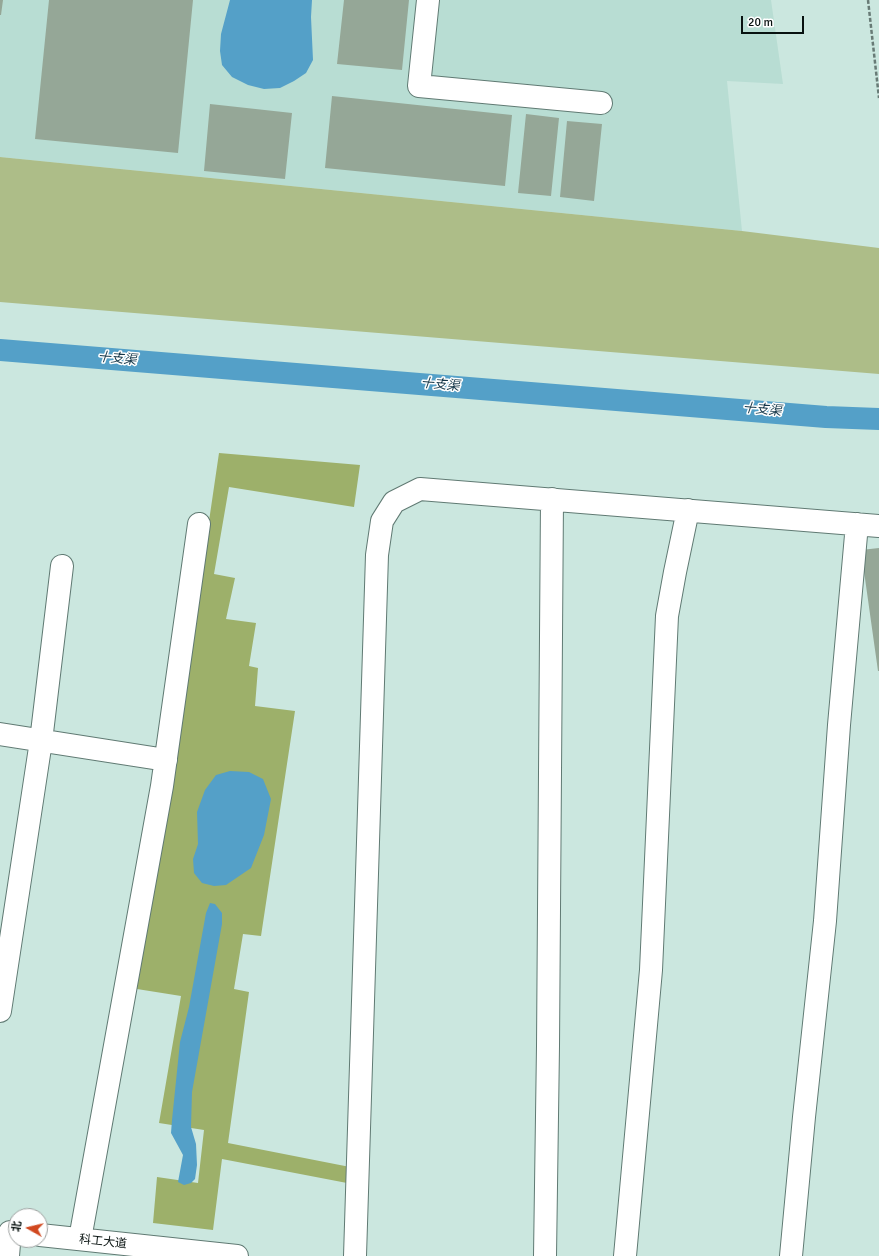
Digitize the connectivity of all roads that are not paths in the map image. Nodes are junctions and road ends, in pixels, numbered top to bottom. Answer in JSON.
{"nodes":[{"id":1,"x":428,"y":0,"type":"edge"},
{"id":2,"x":601,"y":103,"type":"dead end"},
{"id":3,"x":552,"y":499,"type":"junction"},
{"id":4,"x":688,"y":510,"type":"junction"},
{"id":5,"x":199,"y":524,"type":"dead end"},
{"id":6,"x":857,"y":524,"type":"junction"},
{"id":7,"x":879,"y":526,"type":"edge"},
{"id":8,"x":62,"y":566,"type":"dead end"},
{"id":9,"x":0,"y":734,"type":"edge"},
{"id":10,"x":41,"y":741,"type":"junction"},
{"id":11,"x":166,"y":760,"type":"junction"},
{"id":12,"x":0,"y":1011,"type":"edge"},
{"id":13,"x":48,"y":1236,"type":"edge"},
{"id":14,"x":80,"y":1239,"type":"junction"},
{"id":15,"x":237,"y":1256,"type":"edge"},
{"id":16,"x":354,"y":1256,"type":"edge"},
{"id":17,"x":545,"y":1256,"type":"edge"},
{"id":18,"x":625,"y":1256,"type":"edge"},
{"id":19,"x":791,"y":1256,"type":"edge"}],
"edges":[{"from":1,"to":2,"type":"street"},
{"from":3,"to":4,"type":"street"},
{"from":3,"to":16,"type":"street"},
{"from":3,"to":17,"type":"street"},
{"from":4,"to":6,"type":"street"},
{"from":4,"to":18,"type":"street"},
{"from":5,"to":11,"type":"street"},
{"from":6,"to":7,"type":"street"},
{"from":6,"to":19,"type":"street"},
{"from":8,"to":10,"type":"street"},
{"from":9,"to":10,"type":"street"},
{"from":10,"to":11,"type":"street"},
{"from":10,"to":12,"type":"street"},
{"from":11,"to":14,"type":"street"},
{"from":13,"to":14,"type":"street","name":"科工大道"},
{"from":14,"to":15,"type":"street","name":"科工大道"}]}
